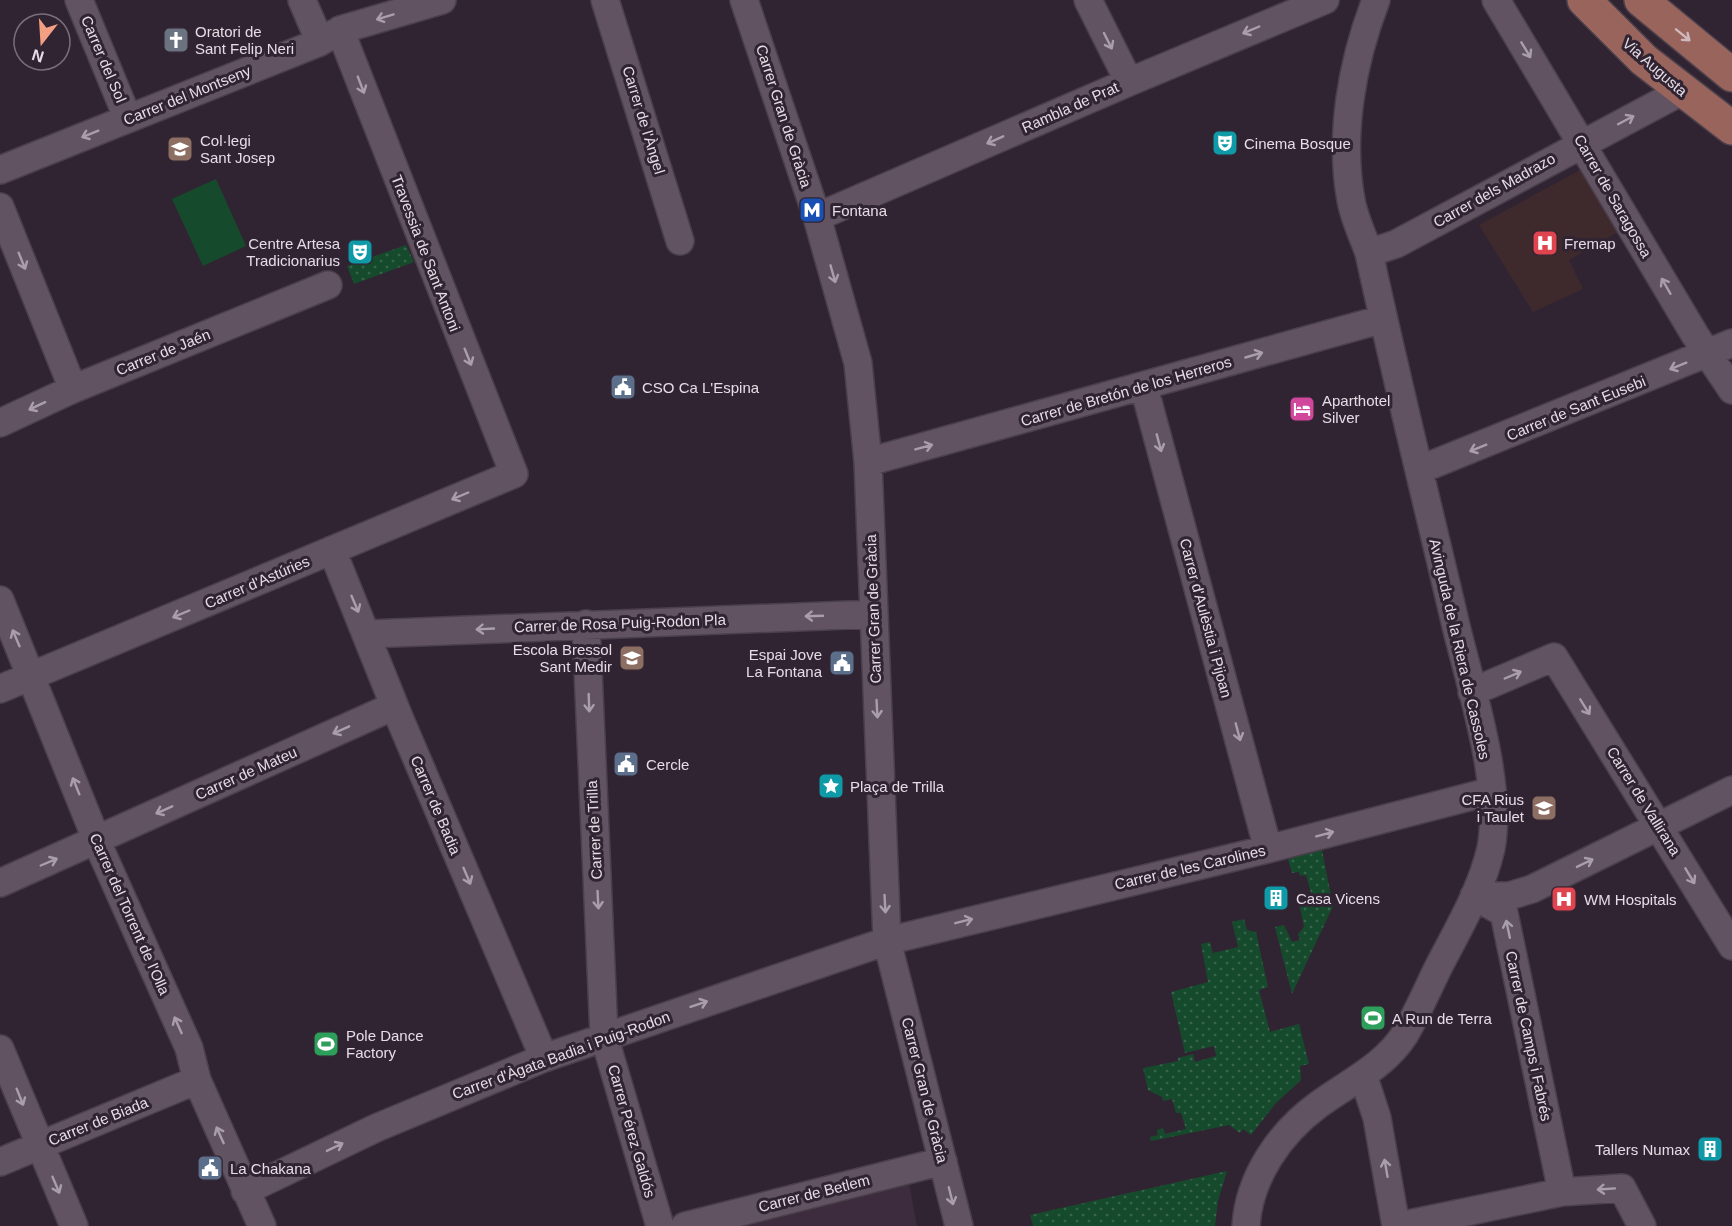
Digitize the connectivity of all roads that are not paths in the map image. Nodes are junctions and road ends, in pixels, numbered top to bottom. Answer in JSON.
{"nodes":[{"id":1,"x":79,"y":0,"type":"edge"},
{"id":2,"x":302,"y":0,"type":"edge"},
{"id":3,"x":605,"y":0,"type":"edge"},
{"id":4,"x":744,"y":0,"type":"edge"},
{"id":5,"x":1088,"y":0,"type":"edge"},
{"id":6,"x":1325,"y":0,"type":"edge"},
{"id":7,"x":1496,"y":0,"type":"edge"},
{"id":8,"x":1584,"y":0,"type":"edge"},
{"id":9,"x":1641,"y":0,"type":"edge"},
{"id":10,"x":433,"y":1,"type":"edge"},
{"id":11,"x":1369,"y":2,"type":"edge"},
{"id":12,"x":1280,"y":8,"type":"edge"},
{"id":13,"x":330,"y":36,"type":"junction"},
{"id":14,"x":1730,"y":71,"type":"edge"},
{"id":15,"x":1129,"y":81,"type":"junction"},
{"id":16,"x":1682,"y":91,"type":"junction"},
{"id":17,"x":128,"y":119,"type":"junction"},
{"id":18,"x":1732,"y":128,"type":"edge"},
{"id":19,"x":1583,"y":142,"type":"junction"},
{"id":20,"x":0,"y":170,"type":"edge"},
{"id":21,"x":0,"y":207,"type":"edge"},
{"id":22,"x":817,"y":218,"type":"junction"},
{"id":23,"x":680,"y":241,"type":"dead end"},
{"id":24,"x":1369,"y":253,"type":"junction"},
{"id":25,"x":328,"y":285,"type":"dead end"},
{"id":26,"x":1383,"y":319,"type":"junction"},
{"id":27,"x":1720,"y":348,"type":"edge"},
{"id":28,"x":1144,"y":387,"type":"junction"},
{"id":29,"x":73,"y":389,"type":"junction"},
{"id":30,"x":1732,"y":390,"type":"edge"},
{"id":31,"x":0,"y":423,"type":"edge"},
{"id":32,"x":868,"y":462,"type":"junction"},
{"id":33,"x":1419,"y":470,"type":"junction"},
{"id":34,"x":514,"y":474,"type":"joint"},
{"id":35,"x":332,"y":550,"type":"junction"},
{"id":36,"x":0,"y":600,"type":"edge"},
{"id":37,"x":873,"y":614,"type":"junction"},
{"id":38,"x":586,"y":624,"type":"junction"},
{"id":39,"x":368,"y":634,"type":"junction"},
{"id":40,"x":32,"y":676,"type":"junction"},
{"id":41,"x":0,"y":689,"type":"edge"},
{"id":42,"x":1472,"y":692,"type":"junction"},
{"id":43,"x":394,"y":706,"type":"junction"},
{"id":44,"x":1732,"y":790,"type":"edge"},
{"id":45,"x":1492,"y":791,"type":"junction"},
{"id":46,"x":1659,"y":826,"type":"junction"},
{"id":47,"x":97,"y":840,"type":"junction"},
{"id":48,"x":1268,"y":849,"type":"junction"},
{"id":49,"x":0,"y":883,"type":"edge"},
{"id":50,"x":1474,"y":896,"type":"junction"},
{"id":51,"x":887,"y":941,"type":"junction"},
{"id":52,"x":1732,"y":946,"type":"edge"},
{"id":53,"x":604,"y":1036,"type":"junction"},
{"id":54,"x":0,"y":1049,"type":"edge"},
{"id":55,"x":544,"y":1058,"type":"junction"},
{"id":56,"x":1363,"y":1075,"type":"junction"},
{"id":57,"x":196,"y":1080,"type":"junction"},
{"id":58,"x":39,"y":1145,"type":"junction"},
{"id":59,"x":943,"y":1161,"type":"junction"},
{"id":60,"x":0,"y":1162,"type":"edge"},
{"id":61,"x":245,"y":1191,"type":"junction"},
{"id":62,"x":1562,"y":1192,"type":"junction"},
{"id":63,"x":74,"y":1226,"type":"edge"},
{"id":64,"x":262,"y":1226,"type":"edge"},
{"id":65,"x":660,"y":1226,"type":"edge"},
{"id":66,"x":685,"y":1226,"type":"edge"},
{"id":67,"x":959,"y":1226,"type":"edge"},
{"id":68,"x":1246,"y":1226,"type":"edge"},
{"id":69,"x":1398,"y":1226,"type":"edge"},
{"id":70,"x":1642,"y":1226,"type":"edge"}],
"edges":[{"from":1,"to":17,"type":"street","name":"Carrer del Sol"},
{"from":2,"to":13,"type":"street","name":"Travessia de Sant Antoni"},
{"from":3,"to":23,"type":"street","name":"Carrer de l'Àngel"},
{"from":4,"to":22,"type":"street","name":"Carrer Gran de Gràcia"},
{"from":5,"to":15,"type":"street","one_way":true},
{"from":6,"to":12,"type":"street","name":"Rambla de Prat"},
{"from":7,"to":19,"type":"street","name":"Carrer de Saragossa","one_way":true},
{"from":8,"to":16,"type":"main road","name":"Via Augusta"},
{"from":9,"to":14,"type":"main road","one_way":true},
{"from":10,"to":13,"type":"street","name":"Carrer del Montseny","one_way":true},
{"from":11,"to":24,"type":"street","name":"Avinguda de la Riera de Cassoles"},
{"from":12,"to":15,"type":"street","name":"Rambla de Prat","one_way":true},
{"from":13,"to":17,"type":"street","name":"Carrer del Montseny"},
{"from":13,"to":34,"type":"street","name":"Travessia de Sant Antoni","one_way":true},
{"from":14,"to":16,"type":"main road"},
{"from":15,"to":22,"type":"street","name":"Rambla de Prat","one_way":true},
{"from":16,"to":18,"type":"main road","name":"Via Augusta"},
{"from":19,"to":16,"type":"street","name":"Carrer dels Madrazo","one_way":true},
{"from":17,"to":20,"type":"street","name":"Carrer del Montseny","one_way":true},
{"from":19,"to":24,"type":"street","name":"Carrer dels Madrazo"},
{"from":27,"to":19,"type":"street","name":"Carrer de Saragossa","one_way":true},
{"from":21,"to":29,"type":"street","one_way":true},
{"from":22,"to":32,"type":"street","name":"Carrer Gran de Gràcia","one_way":true},
{"from":24,"to":26,"type":"street","name":"Avinguda de la Riera de Cassoles"},
{"from":25,"to":29,"type":"street","name":"Carrer de Jaén"},
{"from":28,"to":26,"type":"street","name":"Carrer de Bretón de los Herreros","one_way":true},
{"from":26,"to":33,"type":"street","name":"Avinguda de la Riera de Cassoles"},
{"from":27,"to":30,"type":"street","name":"Carrer de Saragossa"},
{"from":27,"to":33,"type":"street","name":"Carrer de Sant Eusebi","one_way":true},
{"from":32,"to":28,"type":"street","name":"Carrer de Bretón de los Herreros","one_way":true},
{"from":28,"to":48,"type":"street","name":"Carrer d'Aulèstia i Pijoan","one_way":true},
{"from":29,"to":31,"type":"street","name":"Carrer de Jaén","one_way":true},
{"from":32,"to":37,"type":"street","name":"Carrer Gran de Gràcia"},
{"from":33,"to":42,"type":"street","name":"Avinguda de la Riera de Cassoles"},
{"from":34,"to":35,"type":"street","name":"Carrer d'Astúries","one_way":true},
{"from":35,"to":39,"type":"street","name":"Carrer de Badia","one_way":true},
{"from":35,"to":40,"type":"street","name":"Carrer d'Astúries","one_way":true},
{"from":40,"to":36,"type":"street","name":"Carrer del Torrent de l'Olla","one_way":true},
{"from":37,"to":38,"type":"street","name":"Carrer de Rosa Puig-Rodon Pla","one_way":true},
{"from":37,"to":51,"type":"street","name":"Carrer Gran de Gràcia","one_way":true},
{"from":38,"to":39,"type":"street","name":"Carrer de Rosa Puig-Rodon Pla","one_way":true},
{"from":38,"to":53,"type":"street","name":"Carrer de Trilla","one_way":true},
{"from":39,"to":43,"type":"street","name":"Carrer de Badia"},
{"from":40,"to":41,"type":"street","name":"Carrer d'Astúries"},
{"from":47,"to":40,"type":"street","name":"Carrer del Torrent de l'Olla","one_way":true},
{"from":42,"to":45,"type":"street","name":"Avinguda de la Riera de Cassoles"},
{"from":42,"to":46,"type":"street","name":"Carrer de Vallirana","one_way":true},
{"from":43,"to":47,"type":"street","name":"Carrer de Mateu","one_way":true},
{"from":43,"to":55,"type":"street","name":"Carrer de Badia","one_way":true},
{"from":44,"to":46,"type":"street"},
{"from":48,"to":45,"type":"street","name":"Carrer de les Carolines","one_way":true},
{"from":45,"to":50,"type":"street","name":"Avinguda de la Riera de Cassoles"},
{"from":50,"to":46,"type":"street","one_way":true},
{"from":46,"to":52,"type":"street","name":"Carrer de Vallirana","one_way":true},
{"from":49,"to":47,"type":"street","name":"Carrer de Mateu","one_way":true},
{"from":57,"to":47,"type":"street","name":"Carrer del Torrent de l'Olla","one_way":true},
{"from":51,"to":48,"type":"street","name":"Carrer de les Carolines","one_way":true},
{"from":50,"to":56,"type":"street","name":"Avinguda de la Riera de Cassoles"},
{"from":62,"to":50,"type":"street","name":"Carrer de Camps i Fabrés","one_way":true},
{"from":53,"to":51,"type":"street","name":"Carrer d'Àgata Badia i Puig-Rodon","one_way":true},
{"from":51,"to":59,"type":"street","name":"Carrer Gran de Gràcia"},
{"from":53,"to":55,"type":"street","name":"Carrer d'Àgata Badia i Puig-Rodon"},
{"from":53,"to":65,"type":"street","name":"Carrer Pérez Galdós"},
{"from":54,"to":58,"type":"street","one_way":true},
{"from":61,"to":55,"type":"street","name":"Carrer d'Àgata Badia i Puig-Rodon","one_way":true},
{"from":56,"to":68,"type":"street","name":"Avinguda de la Riera de Cassoles"},
{"from":69,"to":56,"type":"street","one_way":true},
{"from":57,"to":58,"type":"street","name":"Carrer de Biada"},
{"from":61,"to":57,"type":"street","name":"Carrer del Torrent de l'Olla","one_way":true},
{"from":58,"to":60,"type":"street","name":"Carrer de Biada"},
{"from":58,"to":63,"type":"street","one_way":true},
{"from":59,"to":66,"type":"street","name":"Carrer de Betlem"},
{"from":59,"to":67,"type":"street","name":"Carrer Gran de Gràcia","one_way":true},
{"from":61,"to":64,"type":"street","name":"Carrer del Torrent de l'Olla"},
{"from":62,"to":69,"type":"street"},
{"from":70,"to":62,"type":"street","one_way":true}]}
